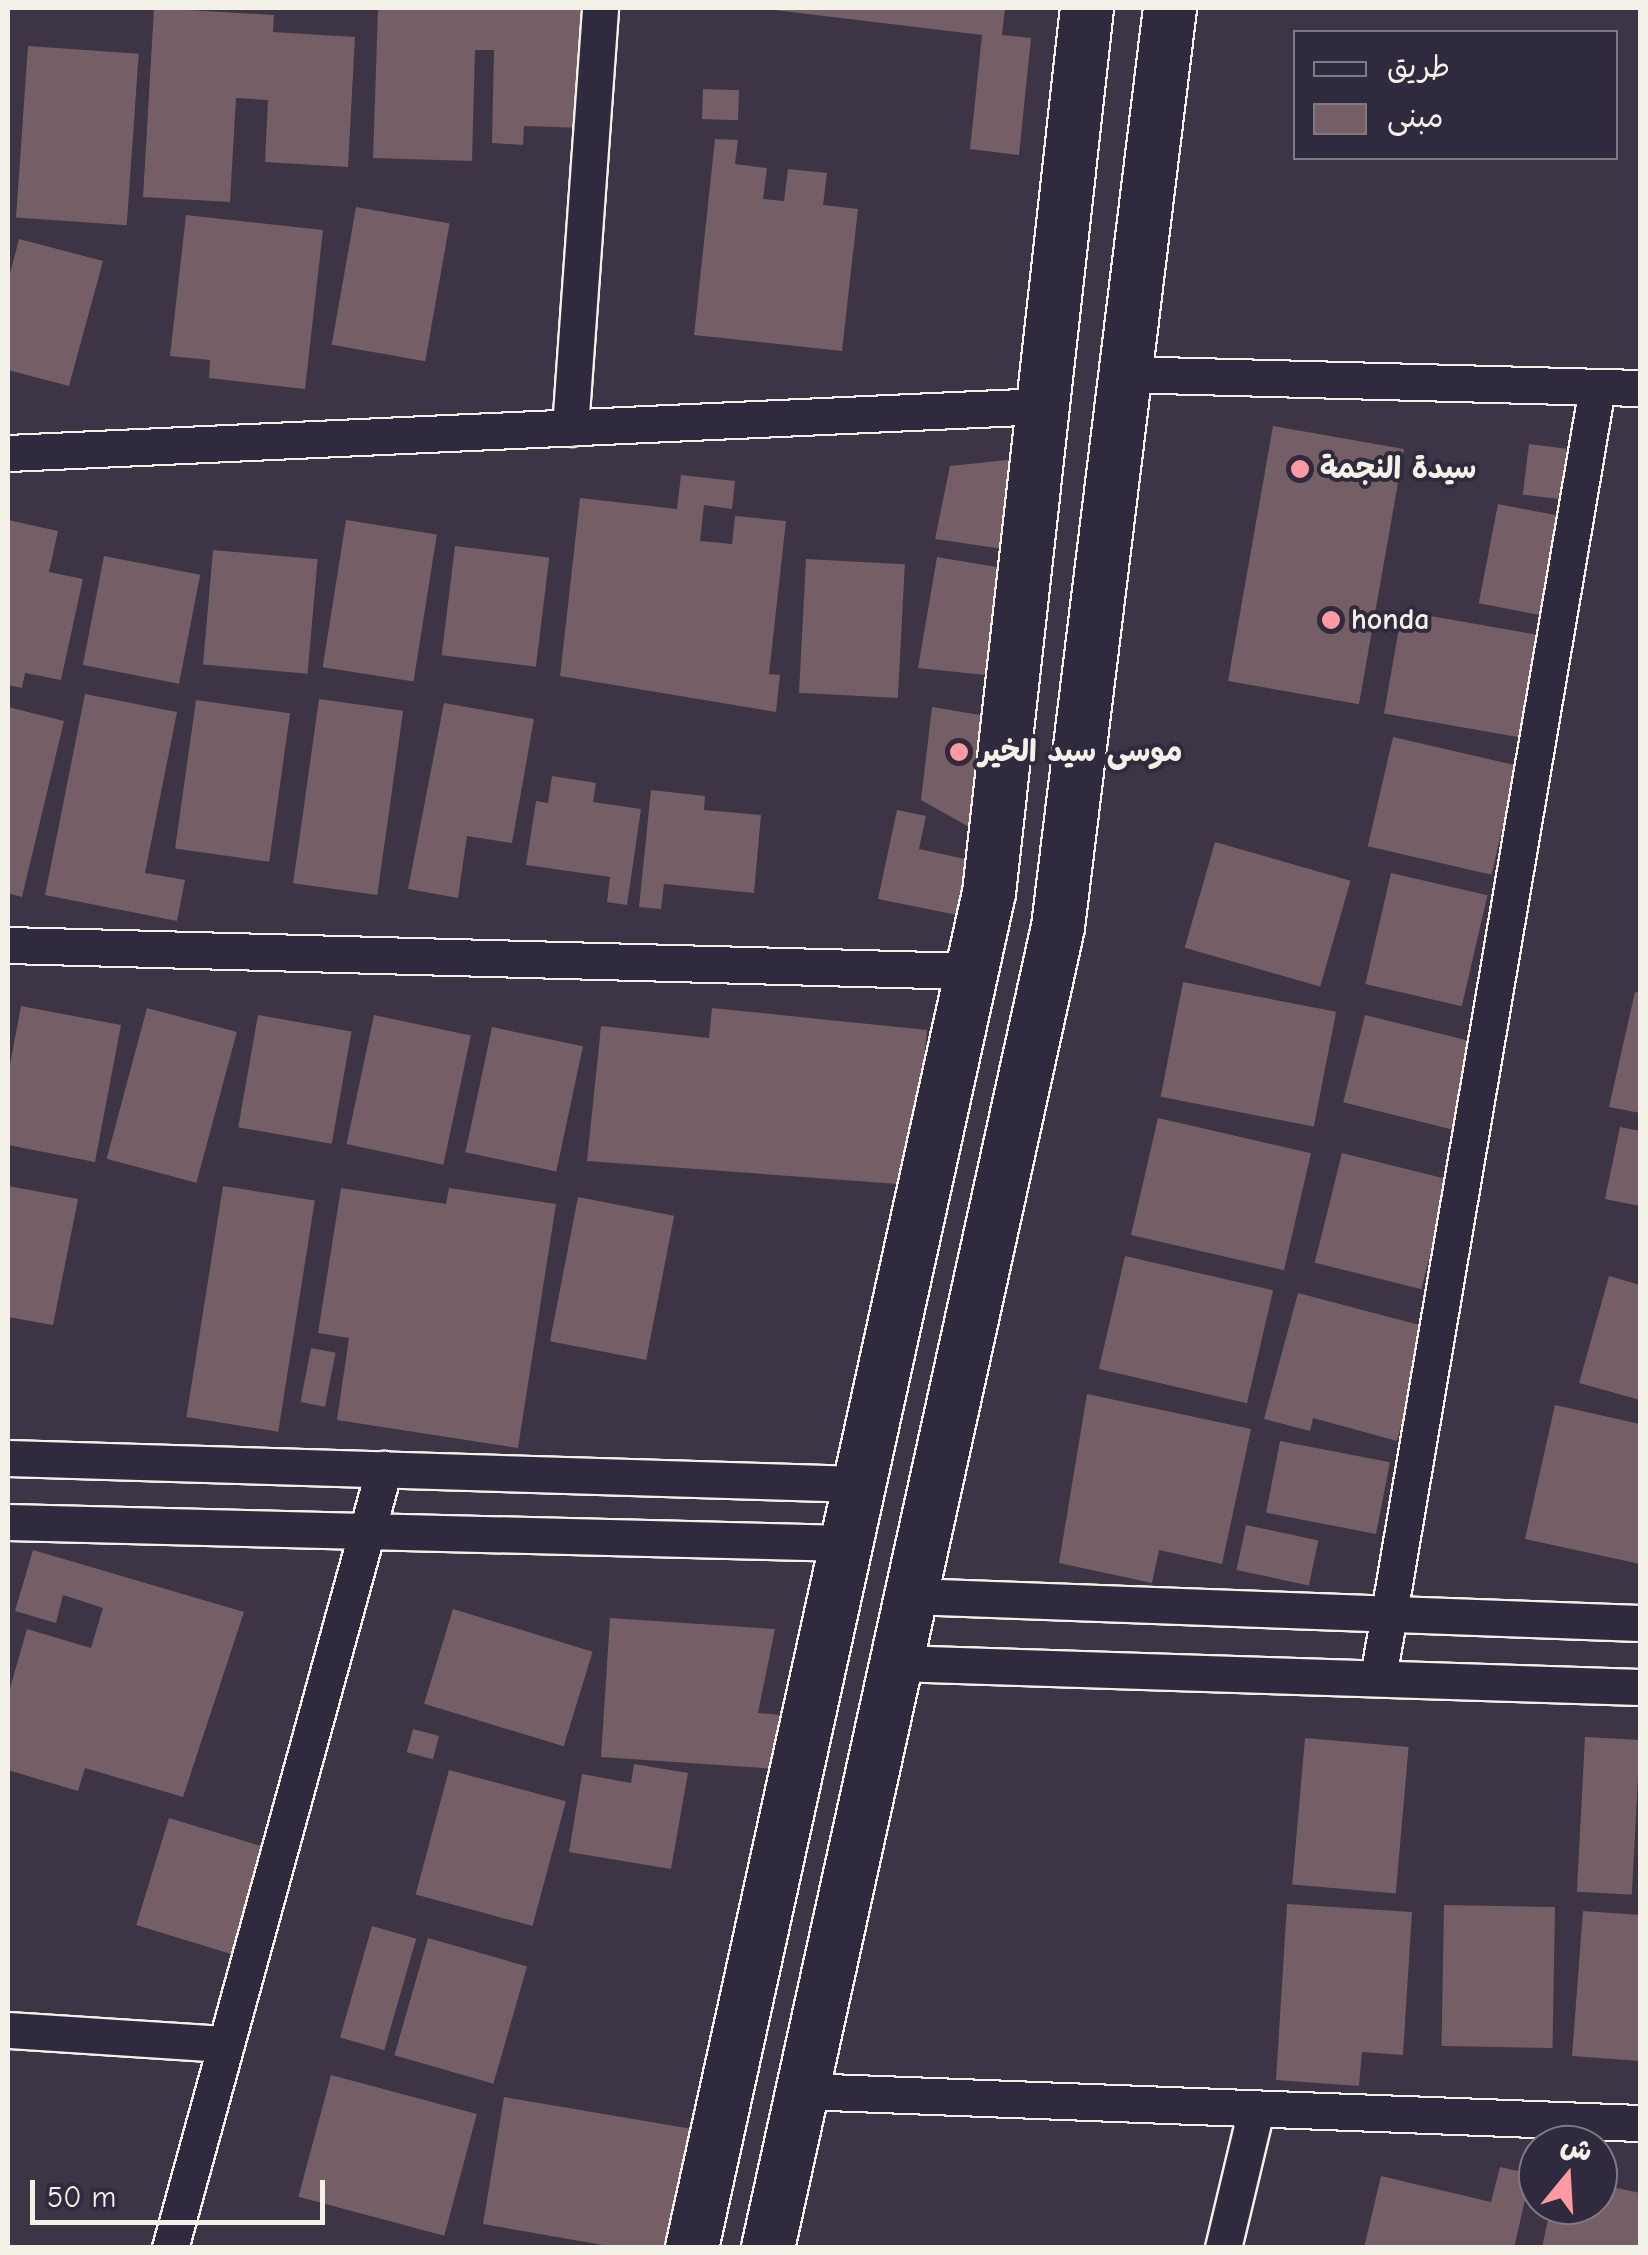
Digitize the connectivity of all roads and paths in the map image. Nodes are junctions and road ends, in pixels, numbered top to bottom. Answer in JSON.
{"nodes":[{"id":1,"x":600,"y":8,"type":"edge"},
{"id":2,"x":1087,"y":8,"type":"edge"},
{"id":3,"x":1170,"y":8,"type":"edge"},
{"id":4,"x":1122,"y":374,"type":"junction"},
{"id":5,"x":1597,"y":387,"type":"junction"},
{"id":6,"x":1640,"y":388,"type":"edge"},
{"id":7,"x":1043,"y":406,"type":"junction"},
{"id":8,"x":570,"y":428,"type":"junction"},
{"id":9,"x":8,"y":454,"type":"edge"},
{"id":10,"x":8,"y":945,"type":"edge"},
{"id":11,"x":971,"y":971,"type":"junction"},
{"id":12,"x":8,"y":1458,"type":"edge"},
{"id":13,"x":384,"y":1469,"type":"junction"},
{"id":14,"x":859,"y":1484,"type":"junction"},
{"id":15,"x":8,"y":1522,"type":"edge"},
{"id":16,"x":367,"y":1531,"type":"junction"},
{"id":17,"x":846,"y":1542,"type":"junction"},
{"id":18,"x":911,"y":1596,"type":"junction"},
{"id":19,"x":1384,"y":1614,"type":"junction"},
{"id":20,"x":1640,"y":1623,"type":"edge"},
{"id":21,"x":896,"y":1663,"type":"junction"},
{"id":22,"x":1378,"y":1678,"type":"junction"},
{"id":23,"x":1640,"y":1686,"type":"edge"},
{"id":24,"x":8,"y":2030,"type":"edge"},
{"id":25,"x":226,"y":2044,"type":"junction"},
{"id":26,"x":802,"y":2091,"type":"junction"},
{"id":27,"x":1256,"y":2109,"type":"junction"},
{"id":28,"x":1640,"y":2123,"type":"edge"},
{"id":29,"x":170,"y":2248,"type":"edge"},
{"id":30,"x":692,"y":2248,"type":"edge"},
{"id":31,"x":768,"y":2248,"type":"edge"},
{"id":32,"x":1223,"y":2248,"type":"edge"}],
"edges":[{"from":1,"to":8,"type":"street"},
{"from":2,"to":7,"type":"main road"},
{"from":3,"to":4,"type":"main road"},
{"from":4,"to":5,"type":"street"},
{"from":4,"to":18,"type":"main road"},
{"from":5,"to":6,"type":"street"},
{"from":5,"to":19,"type":"street"},
{"from":7,"to":8,"type":"street"},
{"from":7,"to":11,"type":"main road"},
{"from":8,"to":9,"type":"street"},
{"from":10,"to":11,"type":"street"},
{"from":11,"to":14,"type":"main road"},
{"from":12,"to":13,"type":"street"},
{"from":13,"to":14,"type":"street"},
{"from":13,"to":16,"type":"street"},
{"from":14,"to":17,"type":"main road"},
{"from":15,"to":16,"type":"street"},
{"from":16,"to":17,"type":"street"},
{"from":16,"to":25,"type":"street"},
{"from":17,"to":30,"type":"main road"},
{"from":18,"to":19,"type":"street"},
{"from":18,"to":21,"type":"main road"},
{"from":19,"to":20,"type":"street"},
{"from":19,"to":22,"type":"street"},
{"from":21,"to":22,"type":"street"},
{"from":21,"to":26,"type":"main road"},
{"from":22,"to":23,"type":"street"},
{"from":24,"to":25,"type":"street"},
{"from":25,"to":29,"type":"street"},
{"from":26,"to":27,"type":"street"},
{"from":26,"to":31,"type":"main road"},
{"from":27,"to":28,"type":"street"},
{"from":27,"to":32,"type":"street"}]}
